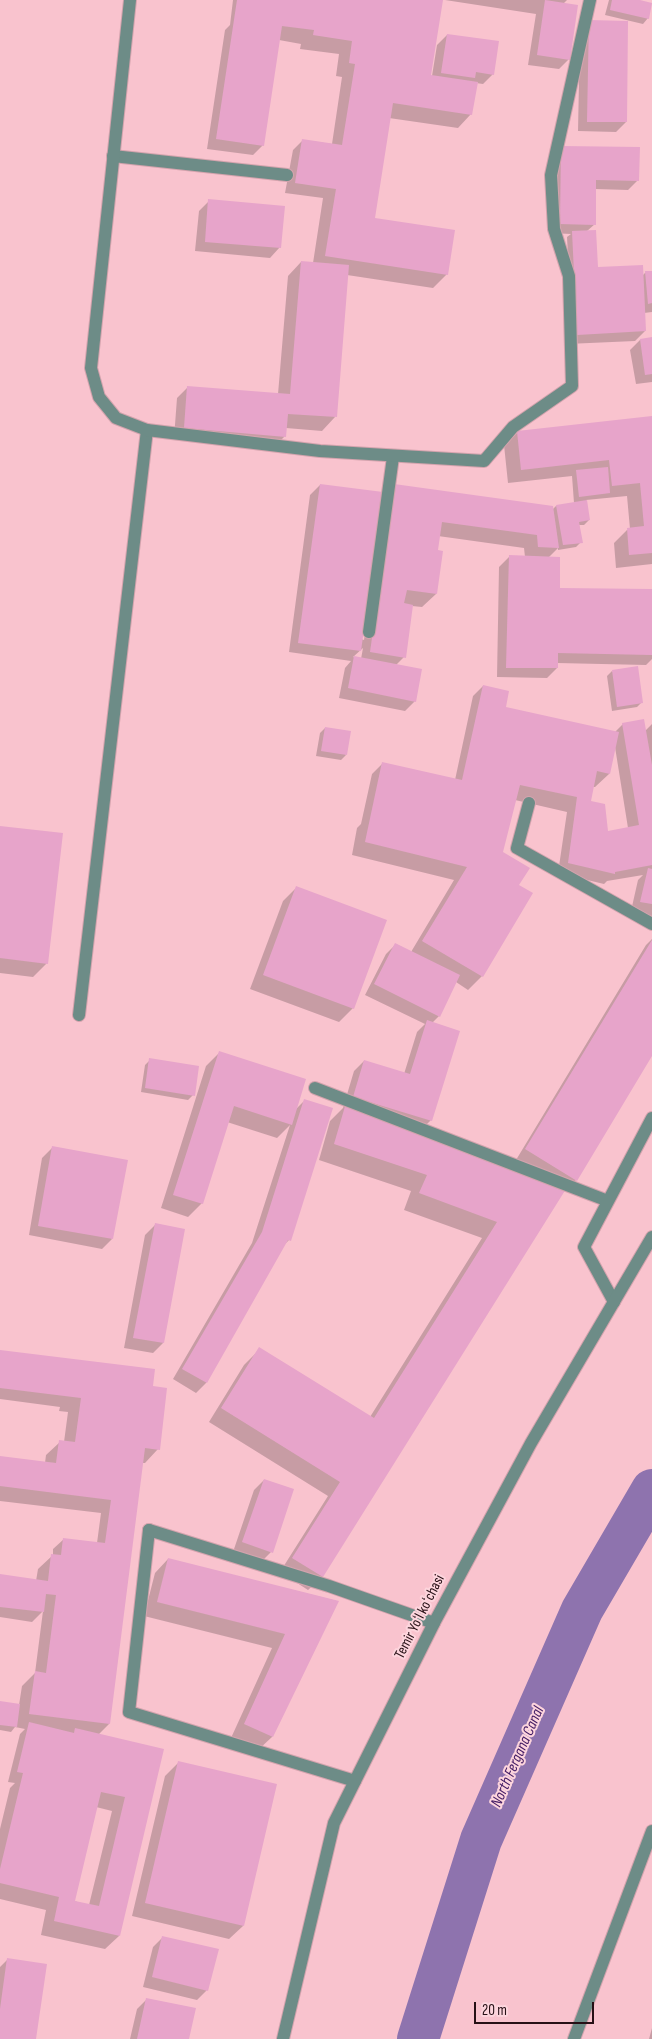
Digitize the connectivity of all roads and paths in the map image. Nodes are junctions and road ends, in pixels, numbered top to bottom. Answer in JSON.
{"nodes":[{"id":1,"x":130,"y":0,"type":"edge"},
{"id":2,"x":590,"y":0,"type":"edge"},
{"id":3,"x":113,"y":156,"type":"junction"},
{"id":4,"x":287,"y":175,"type":"dead end"},
{"id":5,"x":148,"y":430,"type":"junction"},
{"id":6,"x":393,"y":457,"type":"junction"},
{"id":7,"x":369,"y":632,"type":"dead end"},
{"id":8,"x":529,"y":803,"type":"dead end"},
{"id":9,"x":652,"y":924,"type":"edge"},
{"id":10,"x":79,"y":1015,"type":"dead end"},
{"id":11,"x":315,"y":1088,"type":"dead end"},
{"id":12,"x":652,"y":1118,"type":"edge"},
{"id":13,"x":608,"y":1201,"type":"junction"},
{"id":14,"x":652,"y":1237,"type":"edge"},
{"id":15,"x":614,"y":1302,"type":"junction"},
{"id":16,"x":434,"y":1623,"type":"junction"},
{"id":17,"x":354,"y":1781,"type":"junction"},
{"id":18,"x":652,"y":1831,"type":"edge"},
{"id":19,"x":283,"y":2039,"type":"edge"},
{"id":20,"x":574,"y":2039,"type":"edge"}],
"edges":[{"from":1,"to":3,"type":"street"},
{"from":2,"to":6,"type":"street"},
{"from":3,"to":4,"type":"street"},
{"from":3,"to":5,"type":"street"},
{"from":5,"to":6,"type":"street"},
{"from":5,"to":10,"type":"street"},
{"from":6,"to":7,"type":"street"},
{"from":8,"to":9,"type":"street"},
{"from":11,"to":13,"type":"street"},
{"from":12,"to":13,"type":"street"},
{"from":13,"to":15,"type":"street"},
{"from":14,"to":15,"type":"street","name":"Temir Yoʻl koʻchasi"},
{"from":15,"to":16,"type":"street","name":"Temir Yoʻl koʻchasi"},
{"from":16,"to":17,"type":"street","name":"Temir Yoʻl koʻchasi"},
{"from":16,"to":17,"type":"street"},
{"from":17,"to":19,"type":"street","name":"Temir Yoʻl koʻchasi"},
{"from":18,"to":20,"type":"street"}]}
